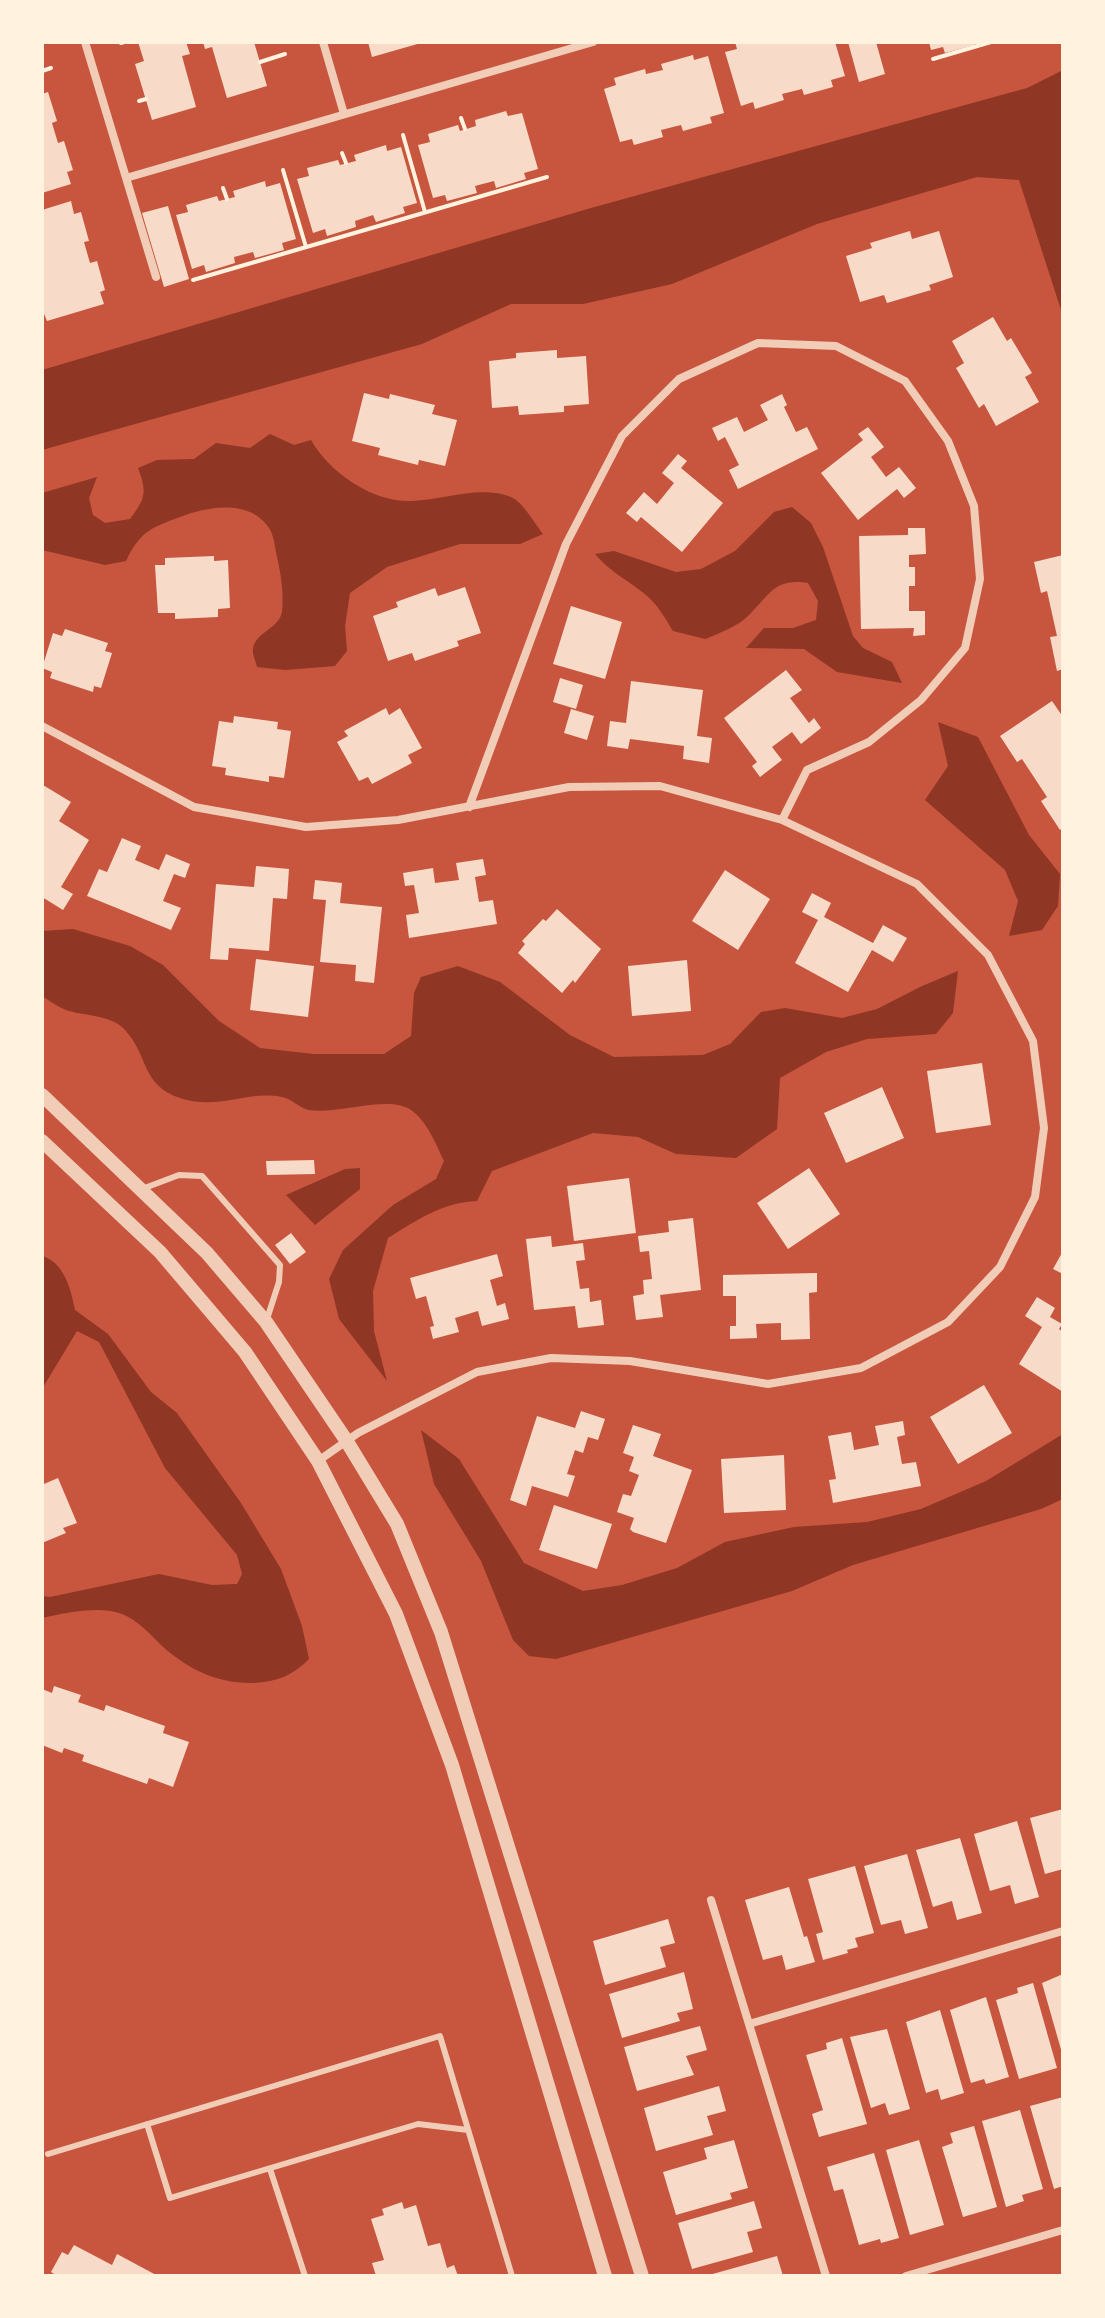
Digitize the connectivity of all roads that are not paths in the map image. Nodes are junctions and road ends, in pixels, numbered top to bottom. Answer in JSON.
{"nodes":[{"id":1,"x":85,"y":42,"type":"edge"},
{"id":2,"x":323,"y":42,"type":"edge"},
{"id":3,"x":593,"y":42,"type":"edge"},
{"id":4,"x":565,"y":46,"type":"edge"},
{"id":5,"x":344,"y":114,"type":"junction"},
{"id":6,"x":126,"y":178,"type":"junction"},
{"id":7,"x":156,"y":277,"type":"dead end"},
{"id":8,"x":42,"y":726,"type":"edge"},
{"id":9,"x":469,"y":807,"type":"junction"},
{"id":10,"x":782,"y":820,"type":"junction"},
{"id":11,"x":42,"y":1095,"type":"edge"},
{"id":12,"x":42,"y":1141,"type":"edge"},
{"id":13,"x":142,"y":1189,"type":"junction"},
{"id":14,"x":266,"y":1322,"type":"junction"},
{"id":15,"x":346,"y":1440,"type":"junction"},
{"id":16,"x":318,"y":1461,"type":"junction"},
{"id":17,"x":711,"y":1900,"type":"dead end"},
{"id":18,"x":1063,"y":1931,"type":"edge"},
{"id":19,"x":749,"y":2024,"type":"junction"},
{"id":20,"x":147,"y":2124,"type":"junction"},
{"id":21,"x":468,"y":2130,"type":"junction"},
{"id":22,"x":48,"y":2154,"type":"dead end"},
{"id":23,"x":270,"y":2169,"type":"junction"},
{"id":24,"x":1063,"y":2230,"type":"edge"},
{"id":25,"x":305,"y":2276,"type":"edge"},
{"id":26,"x":512,"y":2276,"type":"edge"},
{"id":27,"x":605,"y":2276,"type":"edge"},
{"id":28,"x":642,"y":2276,"type":"edge"},
{"id":29,"x":826,"y":2276,"type":"edge"},
{"id":30,"x":906,"y":2276,"type":"edge"}],
"edges":[{"from":1,"to":6,"type":"street"},
{"from":2,"to":5,"type":"street"},
{"from":3,"to":4,"type":"street"},
{"from":4,"to":5,"type":"street"},
{"from":5,"to":6,"type":"street"},
{"from":6,"to":7,"type":"street"},
{"from":8,"to":9,"type":"street"},
{"from":9,"to":10,"type":"street"},
{"from":9,"to":10,"type":"street"},
{"from":10,"to":15,"type":"street"},
{"from":11,"to":13,"type":"street"},
{"from":12,"to":16,"type":"street"},
{"from":13,"to":14,"type":"street"},
{"from":13,"to":14,"type":"lane"},
{"from":14,"to":15,"type":"street"},
{"from":15,"to":16,"type":"street"},
{"from":15,"to":28,"type":"street"},
{"from":16,"to":27,"type":"street"},
{"from":17,"to":19,"type":"street"},
{"from":18,"to":19,"type":"street"},
{"from":19,"to":29,"type":"street"},
{"from":20,"to":21,"type":"lane"},
{"from":20,"to":22,"type":"lane"},
{"from":20,"to":23,"type":"lane"},
{"from":21,"to":23,"type":"lane"},
{"from":21,"to":26,"type":"lane"},
{"from":23,"to":25,"type":"lane"},
{"from":24,"to":30,"type":"street"}]}
